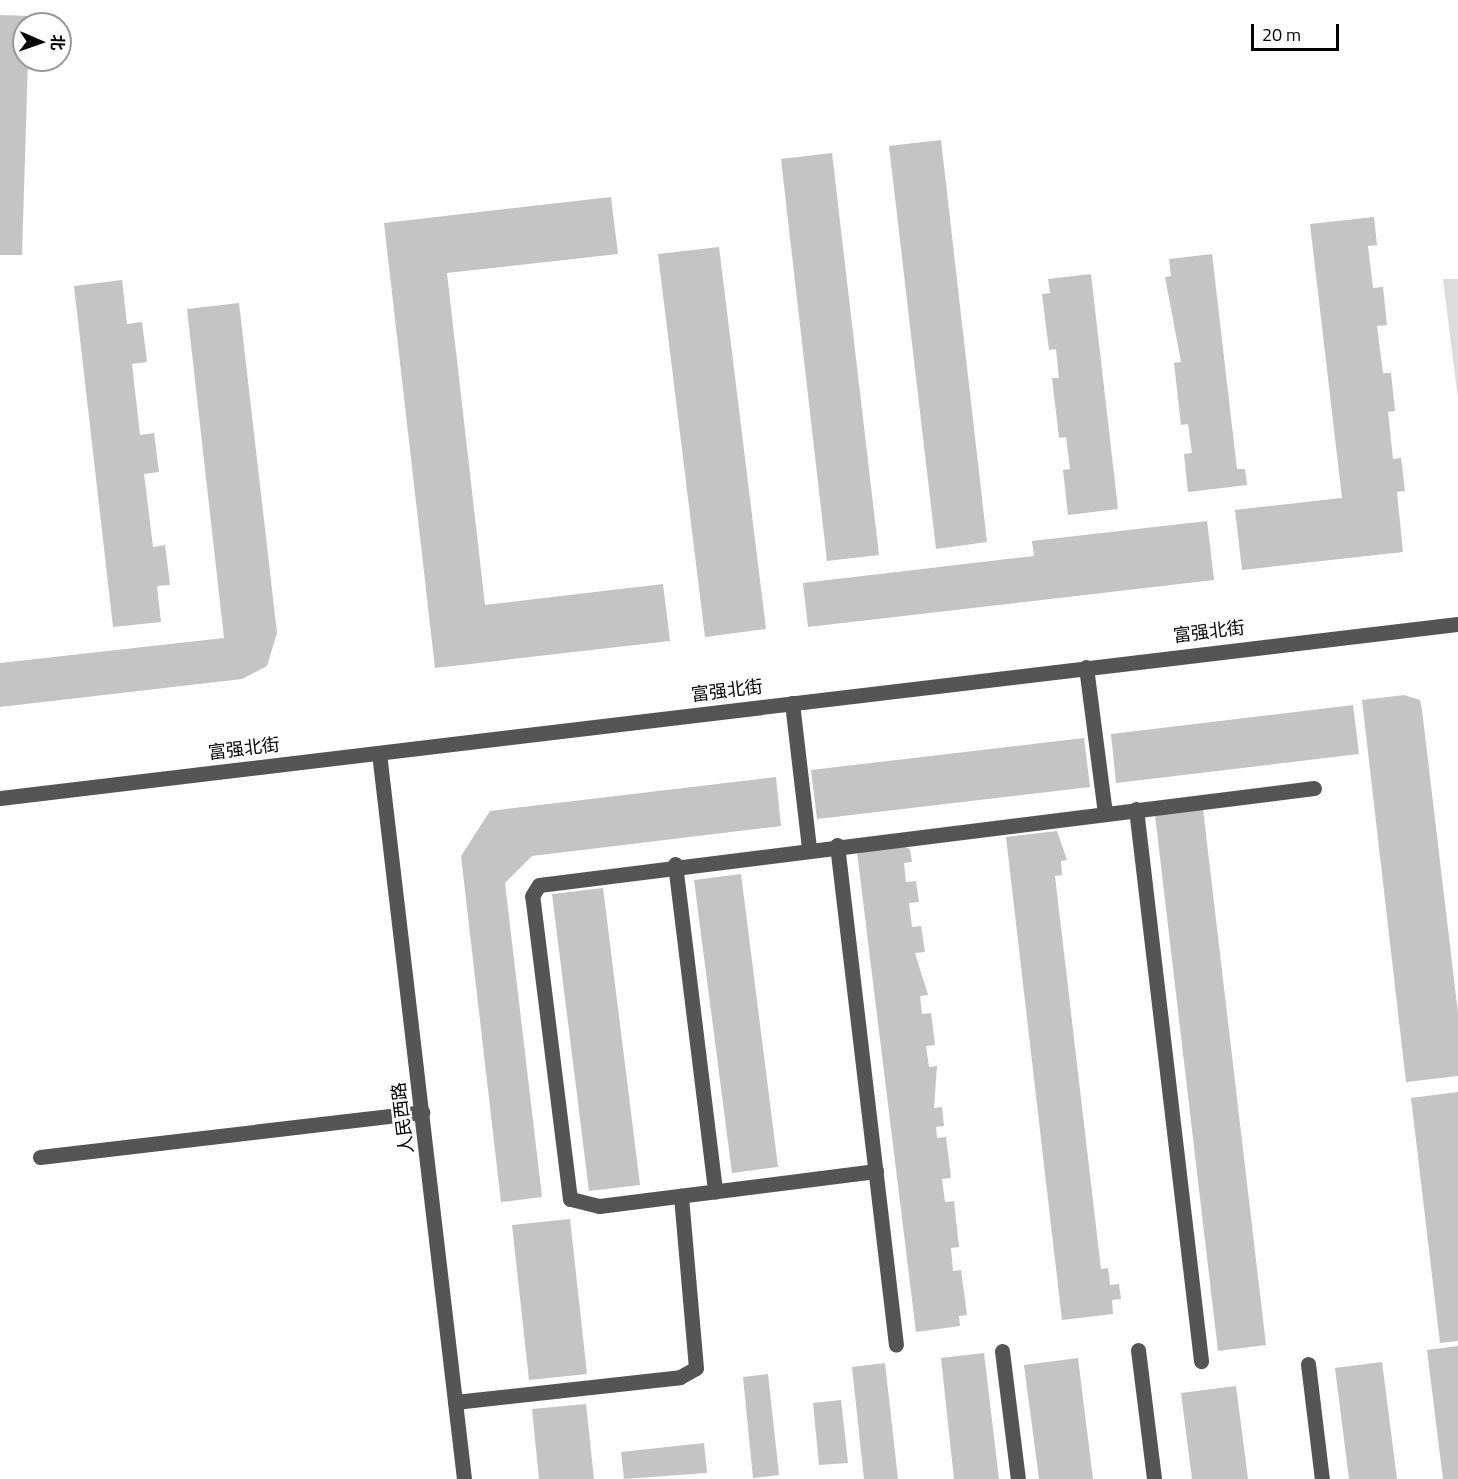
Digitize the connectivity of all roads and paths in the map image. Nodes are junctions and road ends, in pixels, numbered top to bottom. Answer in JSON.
{"nodes":[{"id":1,"x":1458,"y":624,"type":"edge"},
{"id":2,"x":1086,"y":667,"type":"junction"},
{"id":3,"x":792,"y":702,"type":"junction"},
{"id":4,"x":379,"y":753,"type":"junction"},
{"id":5,"x":1314,"y":788,"type":"dead end"},
{"id":6,"x":0,"y":798,"type":"edge"},
{"id":7,"x":1136,"y":809,"type":"junction"},
{"id":8,"x":1105,"y":813,"type":"junction"},
{"id":9,"x":837,"y":845,"type":"junction"},
{"id":10,"x":809,"y":848,"type":"junction"},
{"id":11,"x":675,"y":864,"type":"junction"},
{"id":12,"x":422,"y":1112,"type":"junction"},
{"id":13,"x":40,"y":1157,"type":"dead end"},
{"id":14,"x":876,"y":1171,"type":"junction"},
{"id":15,"x":715,"y":1192,"type":"junction"},
{"id":16,"x":681,"y":1196,"type":"junction"},
{"id":17,"x":896,"y":1345,"type":"dead end"},
{"id":18,"x":1138,"y":1350,"type":"dead end"},
{"id":19,"x":1002,"y":1352,"type":"dead end"},
{"id":20,"x":1201,"y":1361,"type":"dead end"},
{"id":21,"x":1308,"y":1364,"type":"dead end"},
{"id":22,"x":455,"y":1402,"type":"junction"},
{"id":23,"x":465,"y":1479,"type":"edge"},
{"id":24,"x":1018,"y":1479,"type":"edge"},
{"id":25,"x":1154,"y":1479,"type":"edge"},
{"id":26,"x":1322,"y":1479,"type":"edge"}],
"edges":[{"from":1,"to":2,"type":"street","name":"富强北街"},
{"from":2,"to":3,"type":"street","name":"富强北街"},
{"from":2,"to":8,"type":"street"},
{"from":3,"to":4,"type":"street","name":"富强北街"},
{"from":3,"to":10,"type":"street"},
{"from":4,"to":6,"type":"street","name":"富强北街"},
{"from":4,"to":12,"type":"street","name":"人民西路"},
{"from":5,"to":7,"type":"street"},
{"from":7,"to":8,"type":"street"},
{"from":7,"to":20,"type":"street"},
{"from":8,"to":9,"type":"street"},
{"from":9,"to":10,"type":"street"},
{"from":9,"to":14,"type":"street"},
{"from":10,"to":11,"type":"street"},
{"from":11,"to":15,"type":"street"},
{"from":11,"to":16,"type":"street"},
{"from":12,"to":13,"type":"street"},
{"from":12,"to":22,"type":"street","name":"人民西路"},
{"from":14,"to":15,"type":"street"},
{"from":14,"to":17,"type":"street"},
{"from":15,"to":16,"type":"street"},
{"from":16,"to":22,"type":"street"},
{"from":18,"to":25,"type":"street"},
{"from":19,"to":24,"type":"street"},
{"from":21,"to":26,"type":"street"},
{"from":22,"to":23,"type":"street","name":"人民西路"}]}
